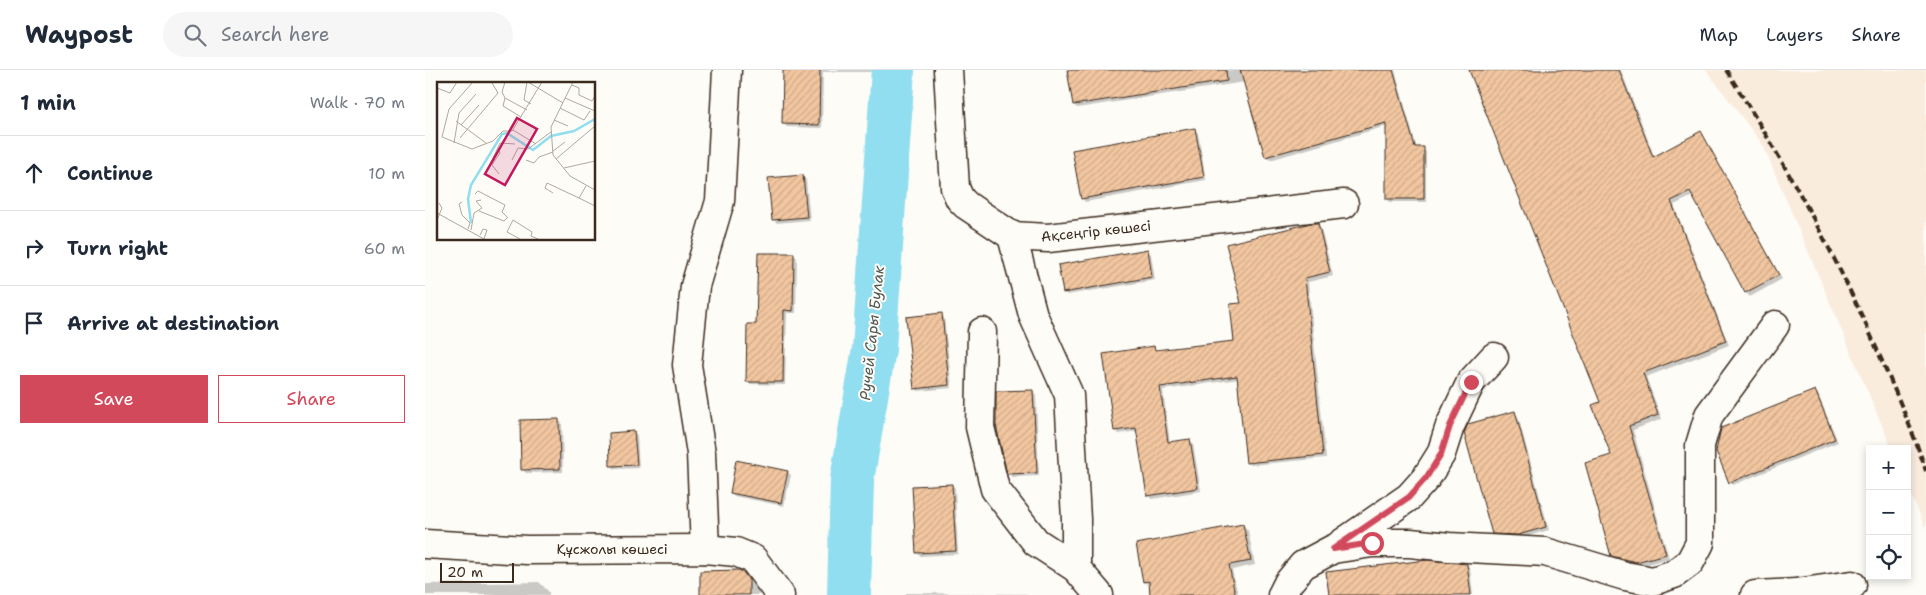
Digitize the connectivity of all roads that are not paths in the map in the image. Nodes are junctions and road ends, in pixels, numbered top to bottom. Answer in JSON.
{"nodes":[{"id":1,"x":727,"y":70,"type":"edge"},
{"id":2,"x":948,"y":70,"type":"edge"},
{"id":3,"x":1343,"y":204,"type":"dead end"},
{"id":4,"x":1012,"y":236,"type":"junction"},
{"id":5,"x":1775,"y":324,"type":"dead end"},
{"id":6,"x":982,"y":332,"type":"dead end"},
{"id":7,"x":1494,"y":357,"type":"dead end"},
{"id":8,"x":425,"y":544,"type":"edge"},
{"id":9,"x":705,"y":549,"type":"junction"},
{"id":10,"x":1333,"y":549,"type":"junction"},
{"id":11,"x":1076,"y":568,"type":"junction"},
{"id":12,"x":1852,"y":585,"type":"dead end"},
{"id":13,"x":780,"y":595,"type":"edge"},
{"id":14,"x":1099,"y":595,"type":"edge"},
{"id":15,"x":1282,"y":595,"type":"edge"},
{"id":16,"x":1755,"y":595,"type":"edge"}],
"edges":[{"from":1,"to":9,"type":"street"},
{"from":2,"to":4,"type":"street"},
{"from":3,"to":4,"type":"street","name":"Ақсеңгір көшесі"},
{"from":4,"to":11,"type":"street"},
{"from":5,"to":10,"type":"street"},
{"from":6,"to":11,"type":"street"},
{"from":7,"to":10,"type":"street"},
{"from":8,"to":9,"type":"street","name":"Құсжолы көшесі"},
{"from":9,"to":13,"type":"street","name":"Құсжолы көшесі"},
{"from":10,"to":15,"type":"street"},
{"from":11,"to":14,"type":"street"},
{"from":12,"to":16,"type":"street"}]}
